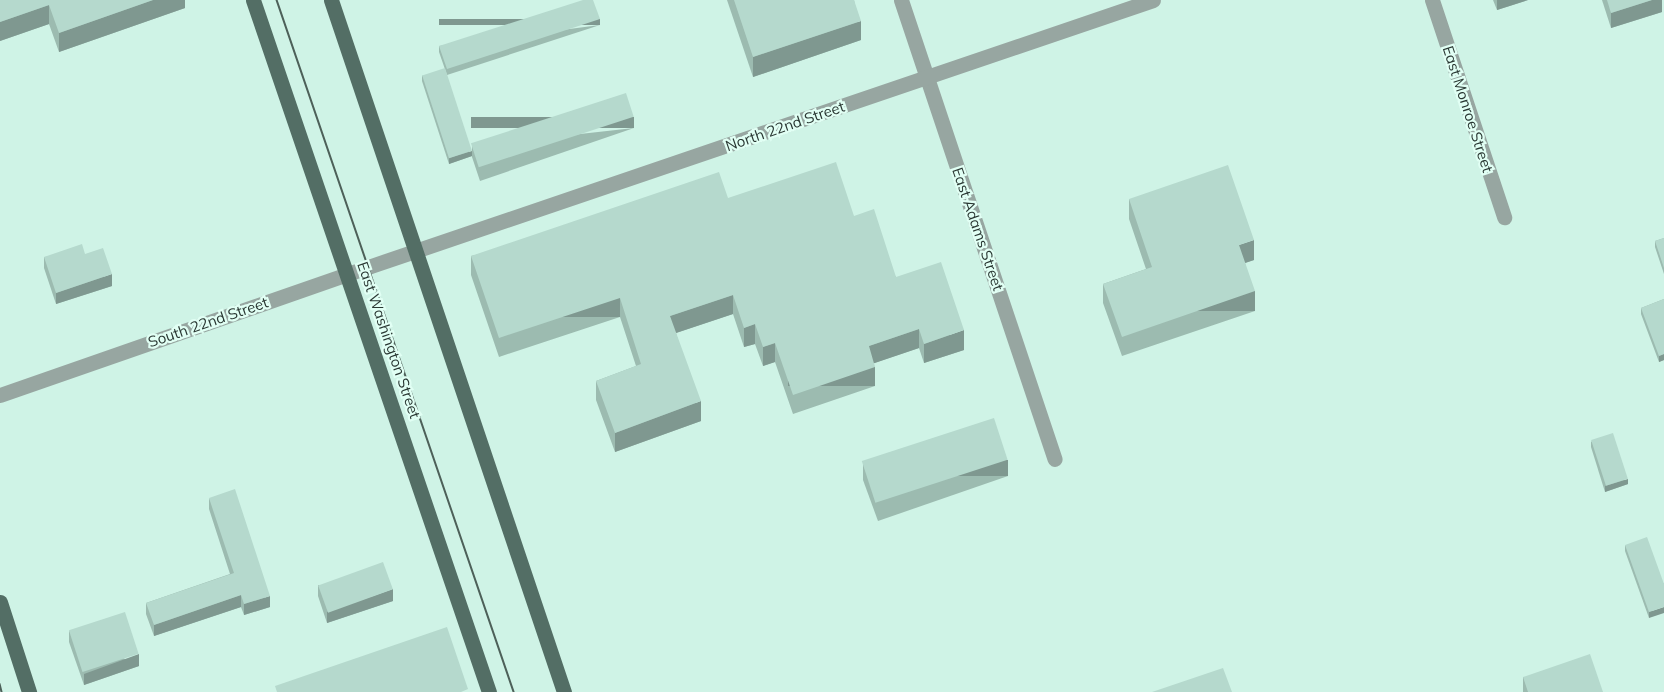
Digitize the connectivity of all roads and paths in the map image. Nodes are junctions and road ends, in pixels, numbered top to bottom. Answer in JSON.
{"nodes":[{"id":1,"x":253,"y":0,"type":"edge"},
{"id":2,"x":331,"y":0,"type":"edge"},
{"id":3,"x":901,"y":0,"type":"edge"},
{"id":4,"x":1153,"y":0,"type":"edge"},
{"id":5,"x":1432,"y":0,"type":"edge"},
{"id":6,"x":927,"y":77,"type":"junction"},
{"id":7,"x":1504,"y":217,"type":"dead end"},
{"id":8,"x":416,"y":251,"type":"junction"},
{"id":9,"x":347,"y":274,"type":"junction"},
{"id":10,"x":0,"y":395,"type":"edge"},
{"id":11,"x":1055,"y":459,"type":"dead end"},
{"id":12,"x":0,"y":602,"type":"edge"},
{"id":13,"x":29,"y":692,"type":"edge"},
{"id":14,"x":489,"y":692,"type":"edge"},
{"id":15,"x":564,"y":692,"type":"edge"}],
"edges":[{"from":1,"to":9,"type":"main road","name":"East Washington Street"},
{"from":2,"to":8,"type":"main road"},
{"from":3,"to":6,"type":"street","name":"East Adams Street"},
{"from":4,"to":6,"type":"street","name":"North 22nd Street"},
{"from":5,"to":7,"type":"street","name":"East Monroe Street"},
{"from":6,"to":8,"type":"street","name":"North 22nd Street"},
{"from":6,"to":11,"type":"street","name":"East Adams Street"},
{"from":8,"to":9,"type":"street","name":"South 22nd Street"},
{"from":8,"to":15,"type":"main road"},
{"from":9,"to":10,"type":"street","name":"South 22nd Street"},
{"from":9,"to":14,"type":"main road","name":"East Washington Street"},
{"from":12,"to":13,"type":"main road"}]}
